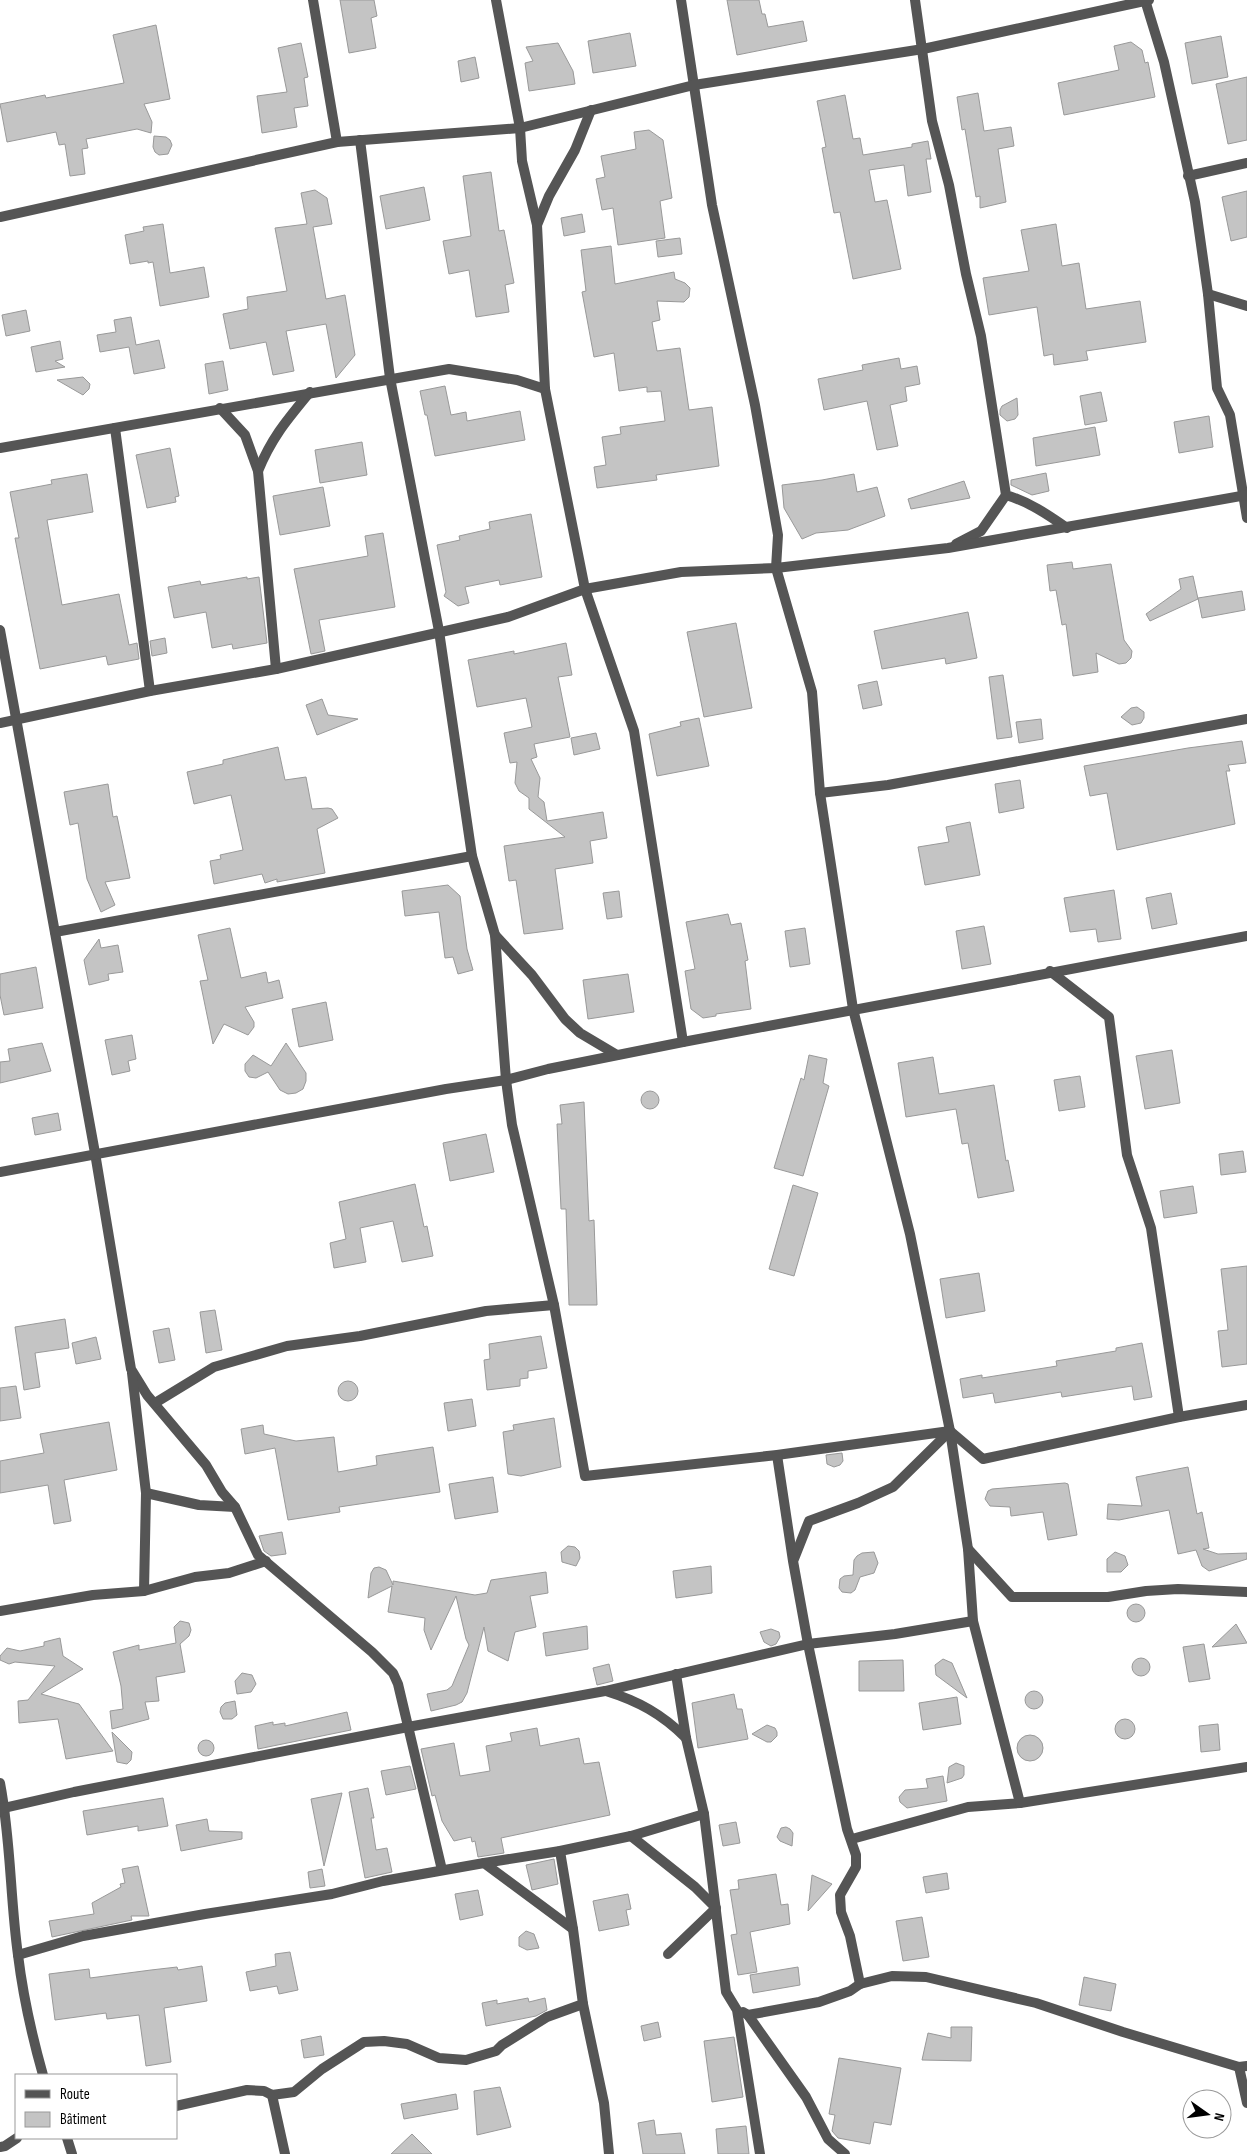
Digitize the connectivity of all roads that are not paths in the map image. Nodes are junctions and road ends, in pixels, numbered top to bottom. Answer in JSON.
{"nodes":[{"id":1,"x":313,"y":0,"type":"edge"},
{"id":2,"x":496,"y":0,"type":"edge"},
{"id":3,"x":681,"y":0,"type":"edge"},
{"id":4,"x":915,"y":0,"type":"edge"},
{"id":5,"x":1146,"y":0,"type":"edge"},
{"id":6,"x":923,"y":49,"type":"junction"},
{"id":7,"x":694,"y":85,"type":"junction"},
{"id":8,"x":591,"y":110,"type":"junction"},
{"id":9,"x":520,"y":128,"type":"junction"},
{"id":10,"x":360,"y":140,"type":"junction"},
{"id":11,"x":337,"y":142,"type":"junction"},
{"id":12,"x":1247,"y":162,"type":"edge"},
{"id":13,"x":1188,"y":176,"type":"junction"},
{"id":14,"x":0,"y":217,"type":"edge"},
{"id":15,"x":537,"y":225,"type":"junction"},
{"id":16,"x":1208,"y":294,"type":"junction"},
{"id":17,"x":1247,"y":306,"type":"edge"},
{"id":18,"x":390,"y":378,"type":"junction"},
{"id":19,"x":545,"y":389,"type":"junction"},
{"id":20,"x":310,"y":392,"type":"junction"},
{"id":21,"x":220,"y":408,"type":"junction"},
{"id":22,"x":115,"y":428,"type":"junction"},
{"id":23,"x":0,"y":448,"type":"edge"},
{"id":24,"x":258,"y":471,"type":"junction"},
{"id":25,"x":1006,"y":495,"type":"junction"},
{"id":26,"x":1245,"y":496,"type":"edge"},
{"id":27,"x":1247,"y":518,"type":"edge"},
{"id":28,"x":1067,"y":528,"type":"junction"},
{"id":29,"x":948,"y":548,"type":"junction"},
{"id":30,"x":776,"y":568,"type":"junction"},
{"id":31,"x":585,"y":589,"type":"junction"},
{"id":32,"x":0,"y":630,"type":"edge"},
{"id":33,"x":439,"y":631,"type":"junction"},
{"id":34,"x":276,"y":669,"type":"junction"},
{"id":35,"x":150,"y":691,"type":"junction"},
{"id":36,"x":1247,"y":719,"type":"edge"},
{"id":37,"x":16,"y":720,"type":"junction"},
{"id":38,"x":0,"y":723,"type":"edge"},
{"id":39,"x":820,"y":793,"type":"junction"},
{"id":40,"x":472,"y":856,"type":"junction"},
{"id":41,"x":55,"y":932,"type":"junction"},
{"id":42,"x":1245,"y":933,"type":"edge"},
{"id":43,"x":495,"y":935,"type":"junction"},
{"id":44,"x":1050,"y":972,"type":"junction"},
{"id":45,"x":853,"y":1009,"type":"junction"},
{"id":46,"x":683,"y":1042,"type":"junction"},
{"id":47,"x":618,"y":1055,"type":"junction"},
{"id":48,"x":506,"y":1080,"type":"junction"},
{"id":49,"x":95,"y":1153,"type":"junction"},
{"id":50,"x":0,"y":1172,"type":"edge"},
{"id":51,"x":554,"y":1305,"type":"junction"},
{"id":52,"x":131,"y":1369,"type":"junction"},
{"id":53,"x":155,"y":1403,"type":"junction"},
{"id":54,"x":1247,"y":1405,"type":"edge"},
{"id":55,"x":1178,"y":1417,"type":"junction"},
{"id":56,"x":950,"y":1431,"type":"junction"},
{"id":57,"x":777,"y":1454,"type":"junction"},
{"id":58,"x":146,"y":1493,"type":"junction"},
{"id":59,"x":235,"y":1507,"type":"junction"},
{"id":60,"x":968,"y":1549,"type":"junction"},
{"id":61,"x":266,"y":1561,"type":"junction"},
{"id":62,"x":793,"y":1561,"type":"junction"},
{"id":63,"x":144,"y":1591,"type":"junction"},
{"id":64,"x":1247,"y":1592,"type":"edge"},
{"id":65,"x":0,"y":1611,"type":"edge"},
{"id":66,"x":973,"y":1621,"type":"junction"},
{"id":67,"x":808,"y":1644,"type":"junction"},
{"id":68,"x":676,"y":1674,"type":"junction"},
{"id":69,"x":605,"y":1691,"type":"junction"},
{"id":70,"x":408,"y":1727,"type":"junction"},
{"id":71,"x":686,"y":1738,"type":"junction"},
{"id":72,"x":1247,"y":1767,"type":"edge"},
{"id":73,"x":0,"y":1783,"type":"edge"},
{"id":74,"x":1020,"y":1802,"type":"junction"},
{"id":75,"x":2,"y":1808,"type":"edge"},
{"id":76,"x":704,"y":1814,"type":"junction"},
{"id":77,"x":631,"y":1836,"type":"junction"},
{"id":78,"x":852,"y":1839,"type":"junction"},
{"id":79,"x":560,"y":1851,"type":"junction"},
{"id":80,"x":484,"y":1863,"type":"junction"},
{"id":81,"x":442,"y":1870,"type":"junction"},
{"id":82,"x":716,"y":1908,"type":"junction"},
{"id":83,"x":573,"y":1929,"type":"junction"},
{"id":84,"x":668,"y":1954,"type":"dead end"},
{"id":85,"x":18,"y":1955,"type":"junction"},
{"id":86,"x":860,"y":1984,"type":"junction"},
{"id":87,"x":583,"y":2004,"type":"junction"},
{"id":88,"x":737,"y":2010,"type":"junction"},
{"id":89,"x":748,"y":2015,"type":"junction"},
{"id":90,"x":1243,"y":2066,"type":"edge"},
{"id":91,"x":43,"y":2074,"type":"edge"},
{"id":92,"x":272,"y":2095,"type":"junction"},
{"id":93,"x":1247,"y":2103,"type":"edge"},
{"id":94,"x":178,"y":2106,"type":"edge"},
{"id":95,"x":16,"y":2139,"type":"edge"},
{"id":96,"x":66,"y":2139,"type":"edge"},
{"id":97,"x":0,"y":2147,"type":"edge"},
{"id":98,"x":72,"y":2154,"type":"edge"},
{"id":99,"x":285,"y":2154,"type":"edge"},
{"id":100,"x":609,"y":2154,"type":"edge"},
{"id":101,"x":760,"y":2154,"type":"edge"},
{"id":102,"x":845,"y":2154,"type":"edge"}],
"edges":[{"from":1,"to":11,"type":"street"},
{"from":2,"to":9,"type":"street"},
{"from":3,"to":7,"type":"street"},
{"from":4,"to":6,"type":"street"},
{"from":5,"to":6,"type":"street"},
{"from":5,"to":13,"type":"street"},
{"from":6,"to":7,"type":"street"},
{"from":6,"to":25,"type":"street"},
{"from":7,"to":8,"type":"street"},
{"from":7,"to":30,"type":"street"},
{"from":8,"to":9,"type":"street"},
{"from":8,"to":15,"type":"street"},
{"from":9,"to":10,"type":"street"},
{"from":9,"to":15,"type":"street"},
{"from":10,"to":11,"type":"street"},
{"from":10,"to":18,"type":"street"},
{"from":11,"to":14,"type":"street"},
{"from":12,"to":13,"type":"street"},
{"from":13,"to":16,"type":"street"},
{"from":15,"to":19,"type":"street"},
{"from":16,"to":17,"type":"street"},
{"from":16,"to":26,"type":"street"},
{"from":18,"to":19,"type":"street"},
{"from":18,"to":20,"type":"street"},
{"from":18,"to":33,"type":"street"},
{"from":19,"to":31,"type":"street"},
{"from":20,"to":21,"type":"street"},
{"from":20,"to":24,"type":"street"},
{"from":21,"to":22,"type":"street"},
{"from":21,"to":24,"type":"street"},
{"from":22,"to":23,"type":"street"},
{"from":22,"to":35,"type":"street"},
{"from":24,"to":34,"type":"street"},
{"from":25,"to":28,"type":"street"},
{"from":25,"to":29,"type":"street"},
{"from":26,"to":27,"type":"street"},
{"from":26,"to":28,"type":"street"},
{"from":28,"to":29,"type":"street"},
{"from":29,"to":30,"type":"street"},
{"from":30,"to":31,"type":"street"},
{"from":30,"to":39,"type":"street"},
{"from":31,"to":33,"type":"street"},
{"from":31,"to":46,"type":"street"},
{"from":32,"to":37,"type":"street"},
{"from":33,"to":34,"type":"street"},
{"from":33,"to":40,"type":"street"},
{"from":34,"to":35,"type":"street"},
{"from":35,"to":37,"type":"street"},
{"from":36,"to":39,"type":"street"},
{"from":37,"to":38,"type":"street"},
{"from":37,"to":41,"type":"street"},
{"from":39,"to":45,"type":"street"},
{"from":40,"to":41,"type":"street"},
{"from":40,"to":43,"type":"street"},
{"from":41,"to":49,"type":"street"},
{"from":42,"to":44,"type":"street"},
{"from":43,"to":47,"type":"street"},
{"from":43,"to":48,"type":"street"},
{"from":44,"to":45,"type":"street"},
{"from":44,"to":55,"type":"street"},
{"from":45,"to":46,"type":"street"},
{"from":45,"to":56,"type":"street"},
{"from":46,"to":47,"type":"street"},
{"from":47,"to":48,"type":"street"},
{"from":48,"to":49,"type":"street"},
{"from":48,"to":51,"type":"street"},
{"from":49,"to":50,"type":"street"},
{"from":49,"to":52,"type":"street"},
{"from":51,"to":53,"type":"street"},
{"from":51,"to":57,"type":"street"},
{"from":52,"to":53,"type":"street"},
{"from":52,"to":58,"type":"street"},
{"from":53,"to":59,"type":"street"},
{"from":54,"to":55,"type":"street"},
{"from":55,"to":56,"type":"street"},
{"from":56,"to":57,"type":"street"},
{"from":56,"to":60,"type":"street"},
{"from":56,"to":62,"type":"street"},
{"from":57,"to":62,"type":"street"},
{"from":58,"to":59,"type":"street"},
{"from":58,"to":63,"type":"street"},
{"from":59,"to":61,"type":"street"},
{"from":60,"to":64,"type":"street"},
{"from":60,"to":66,"type":"street"},
{"from":61,"to":63,"type":"street"},
{"from":61,"to":70,"type":"street"},
{"from":62,"to":67,"type":"street"},
{"from":63,"to":65,"type":"street"},
{"from":66,"to":67,"type":"street"},
{"from":66,"to":74,"type":"street"},
{"from":67,"to":68,"type":"street"},
{"from":67,"to":78,"type":"street"},
{"from":68,"to":69,"type":"street"},
{"from":68,"to":71,"type":"street"},
{"from":69,"to":70,"type":"street"},
{"from":69,"to":71,"type":"street"},
{"from":70,"to":75,"type":"street"},
{"from":70,"to":81,"type":"street"},
{"from":71,"to":76,"type":"street"},
{"from":72,"to":74,"type":"street"},
{"from":73,"to":75,"type":"street"},
{"from":74,"to":78,"type":"street"},
{"from":75,"to":85,"type":"street"},
{"from":76,"to":77,"type":"street"},
{"from":76,"to":82,"type":"street"},
{"from":77,"to":79,"type":"street"},
{"from":77,"to":82,"type":"street"},
{"from":78,"to":86,"type":"street"},
{"from":79,"to":80,"type":"street"},
{"from":79,"to":83,"type":"street"},
{"from":80,"to":81,"type":"street"},
{"from":80,"to":83,"type":"street"},
{"from":81,"to":85,"type":"street"},
{"from":82,"to":84,"type":"street"},
{"from":82,"to":88,"type":"street"},
{"from":83,"to":87,"type":"street"},
{"from":85,"to":91,"type":"street"},
{"from":86,"to":89,"type":"street"},
{"from":86,"to":90,"type":"street"},
{"from":87,"to":92,"type":"street"},
{"from":87,"to":100,"type":"street"},
{"from":88,"to":89,"type":"street"},
{"from":88,"to":101,"type":"street"},
{"from":89,"to":102,"type":"street"},
{"from":90,"to":93,"type":"street"},
{"from":92,"to":94,"type":"street"},
{"from":92,"to":99,"type":"street"},
{"from":95,"to":97,"type":"street"},
{"from":96,"to":98,"type":"street"}]}
